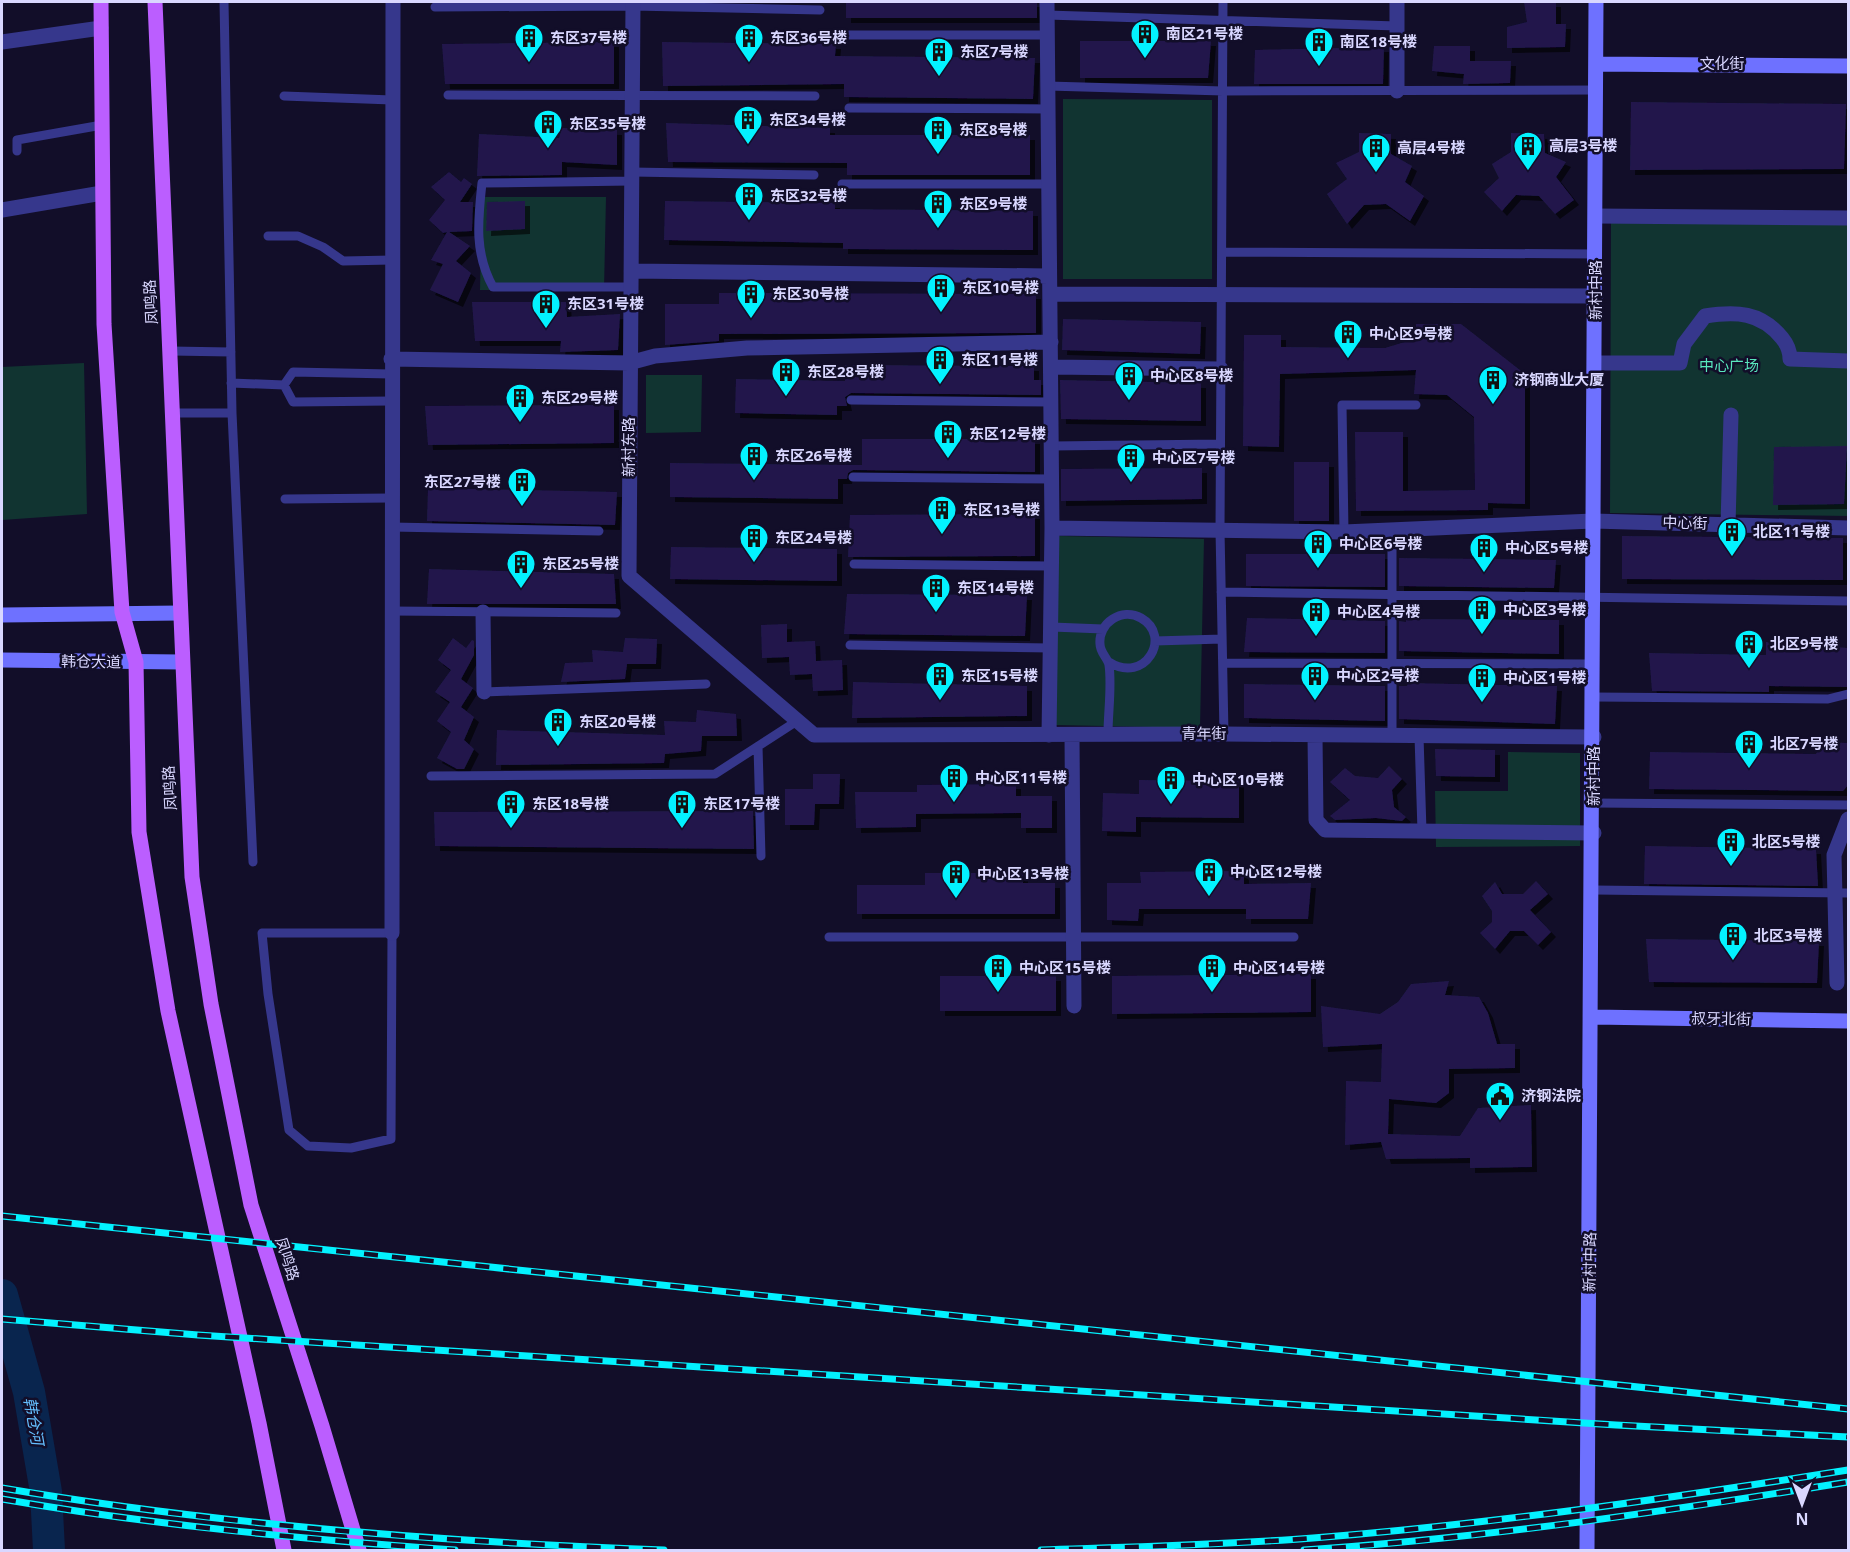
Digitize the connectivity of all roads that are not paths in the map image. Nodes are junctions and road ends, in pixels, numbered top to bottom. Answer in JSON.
{"nodes":[{"id":1,"x":101,"y":2,"type":"edge"},
{"id":2,"x":155,"y":2,"type":"edge"},
{"id":3,"x":224,"y":2,"type":"edge"},
{"id":4,"x":393,"y":2,"type":"edge"},
{"id":5,"x":1223,"y":2,"type":"edge"},
{"id":6,"x":1396,"y":2,"type":"edge"},
{"id":7,"x":1596,"y":2,"type":"edge"},
{"id":8,"x":633,"y":4,"type":"edge"},
{"id":9,"x":435,"y":7,"type":"dead end"},
{"id":10,"x":1047,"y":8,"type":"edge"},
{"id":11,"x":820,"y":10,"type":"dead end"},
{"id":12,"x":1223,"y":21,"type":"junction"},
{"id":13,"x":1397,"y":26,"type":"junction"},
{"id":14,"x":101,"y":28,"type":"junction"},
{"id":15,"x":1048,"y":34,"type":"junction"},
{"id":16,"x":847,"y":35,"type":"dead end"},
{"id":17,"x":2,"y":42,"type":"edge"},
{"id":18,"x":1596,"y":64,"type":"junction"},
{"id":19,"x":1848,"y":66,"type":"edge"},
{"id":20,"x":1048,"y":86,"type":"junction"},
{"id":21,"x":1596,"y":90,"type":"junction"},
{"id":22,"x":1397,"y":91,"type":"junction"},
{"id":23,"x":1223,"y":92,"type":"junction"},
{"id":24,"x":448,"y":95,"type":"dead end"},
{"id":25,"x":633,"y":95,"type":"junction"},
{"id":26,"x":284,"y":96,"type":"dead end"},
{"id":27,"x":815,"y":96,"type":"dead end"},
{"id":28,"x":392,"y":100,"type":"junction"},
{"id":29,"x":849,"y":108,"type":"dead end"},
{"id":30,"x":1049,"y":109,"type":"junction"},
{"id":31,"x":102,"y":125,"type":"junction"},
{"id":32,"x":17,"y":151,"type":"dead end"},
{"id":33,"x":814,"y":175,"type":"dead end"},
{"id":34,"x":632,"y":177,"type":"junction"},
{"id":35,"x":842,"y":184,"type":"dead end"},
{"id":36,"x":1049,"y":184,"type":"junction"},
{"id":37,"x":102,"y":193,"type":"junction"},
{"id":38,"x":2,"y":210,"type":"edge"},
{"id":39,"x":1596,"y":216,"type":"junction"},
{"id":40,"x":1848,"y":218,"type":"edge"},
{"id":41,"x":267,"y":236,"type":"dead end"},
{"id":42,"x":1222,"y":252,"type":"junction"},
{"id":43,"x":1596,"y":254,"type":"junction"},
{"id":44,"x":392,"y":260,"type":"junction"},
{"id":45,"x":631,"y":271,"type":"junction"},
{"id":46,"x":1048,"y":276,"type":"junction"},
{"id":47,"x":632,"y":287,"type":"junction"},
{"id":48,"x":1221,"y":293,"type":"junction"},
{"id":49,"x":1050,"y":294,"type":"junction"},
{"id":50,"x":1596,"y":296,"type":"junction"},
{"id":51,"x":1051,"y":342,"type":"junction"},
{"id":52,"x":171,"y":351,"type":"junction"},
{"id":53,"x":231,"y":352,"type":"junction"},
{"id":54,"x":1848,"y":361,"type":"edge"},
{"id":55,"x":629,"y":363,"type":"junction"},
{"id":56,"x":1595,"y":363,"type":"junction"},
{"id":57,"x":391,"y":366,"type":"junction"},
{"id":58,"x":1051,"y":367,"type":"junction"},
{"id":59,"x":1221,"y":369,"type":"junction"},
{"id":60,"x":231,"y":383,"type":"junction"},
{"id":61,"x":284,"y":385,"type":"junction"},
{"id":62,"x":851,"y":400,"type":"dead end"},
{"id":63,"x":391,"y":401,"type":"junction"},
{"id":64,"x":1051,"y":402,"type":"junction"},
{"id":65,"x":1416,"y":405,"type":"dead end"},
{"id":66,"x":171,"y":413,"type":"junction"},
{"id":67,"x":232,"y":413,"type":"junction"},
{"id":68,"x":1731,"y":415,"type":"dead end"},
{"id":69,"x":1220,"y":444,"type":"junction"},
{"id":70,"x":1052,"y":446,"type":"junction"},
{"id":71,"x":853,"y":477,"type":"dead end"},
{"id":72,"x":1052,"y":479,"type":"junction"},
{"id":73,"x":391,"y":498,"type":"junction"},
{"id":74,"x":285,"y":499,"type":"dead end"},
{"id":75,"x":1593,"y":520,"type":"junction"},
{"id":76,"x":1728,"y":525,"type":"junction"},
{"id":77,"x":391,"y":527,"type":"junction"},
{"id":78,"x":1052,"y":528,"type":"junction"},
{"id":79,"x":1848,"y":528,"type":"edge"},
{"id":80,"x":1220,"y":530,"type":"junction"},
{"id":81,"x":1392,"y":530,"type":"junction"},
{"id":82,"x":598,"y":531,"type":"dead end"},
{"id":83,"x":1344,"y":532,"type":"junction"},
{"id":84,"x":854,"y":564,"type":"dead end"},
{"id":85,"x":1052,"y":566,"type":"junction"},
{"id":86,"x":1221,"y":592,"type":"junction"},
{"id":87,"x":1391,"y":594,"type":"junction"},
{"id":88,"x":1593,"y":597,"type":"junction"},
{"id":89,"x":1848,"y":602,"type":"edge"},
{"id":90,"x":391,"y":611,"type":"junction"},
{"id":91,"x":122,"y":612,"type":"junction"},
{"id":92,"x":483,"y":612,"type":"junction"},
{"id":93,"x":180,"y":613,"type":"junction"},
{"id":94,"x":616,"y":613,"type":"dead end"},
{"id":95,"x":7,"y":616,"type":"edge"},
{"id":96,"x":1052,"y":627,"type":"junction"},
{"id":97,"x":1103,"y":629,"type":"junction"},
{"id":98,"x":1222,"y":639,"type":"junction"},
{"id":99,"x":1155,"y":641,"type":"junction"},
{"id":100,"x":850,"y":645,"type":"dead end"},
{"id":101,"x":1051,"y":648,"type":"junction"},
{"id":102,"x":8,"y":660,"type":"edge"},
{"id":103,"x":136,"y":662,"type":"junction"},
{"id":104,"x":182,"y":662,"type":"junction"},
{"id":105,"x":1109,"y":662,"type":"junction"},
{"id":106,"x":1223,"y":663,"type":"junction"},
{"id":107,"x":1391,"y":663,"type":"junction"},
{"id":108,"x":1594,"y":664,"type":"junction"},
{"id":109,"x":706,"y":684,"type":"dead end"},
{"id":110,"x":484,"y":692,"type":"joint"},
{"id":111,"x":1848,"y":694,"type":"edge"},
{"id":112,"x":1594,"y":697,"type":"junction"},
{"id":113,"x":797,"y":720,"type":"junction"},
{"id":114,"x":1108,"y":734,"type":"junction"},
{"id":115,"x":1224,"y":734,"type":"junction"},
{"id":116,"x":814,"y":735,"type":"joint"},
{"id":117,"x":1049,"y":735,"type":"junction"},
{"id":118,"x":1072,"y":735,"type":"junction"},
{"id":119,"x":1315,"y":736,"type":"junction"},
{"id":120,"x":1392,"y":736,"type":"junction"},
{"id":121,"x":1419,"y":736,"type":"junction"},
{"id":122,"x":1594,"y":737,"type":"junction"},
{"id":123,"x":758,"y":746,"type":"junction"},
{"id":124,"x":431,"y":776,"type":"dead end"},
{"id":125,"x":1594,"y":803,"type":"junction"},
{"id":126,"x":1848,"y":805,"type":"edge"},
{"id":127,"x":1848,"y":819,"type":"edge"},
{"id":128,"x":1422,"y":831,"type":"junction"},
{"id":129,"x":1594,"y":833,"type":"junction"},
{"id":130,"x":761,"y":856,"type":"dead end"},
{"id":131,"x":253,"y":862,"type":"dead end"},
{"id":132,"x":1594,"y":890,"type":"junction"},
{"id":133,"x":1841,"y":893,"type":"edge"},
{"id":134,"x":392,"y":933,"type":"junction"},
{"id":135,"x":1074,"y":935,"type":"junction"},
{"id":136,"x":829,"y":937,"type":"dead end"},
{"id":137,"x":1294,"y":937,"type":"dead end"},
{"id":138,"x":1838,"y":983,"type":"dead end"},
{"id":139,"x":1074,"y":1006,"type":"dead end"},
{"id":140,"x":1594,"y":1017,"type":"junction"},
{"id":141,"x":1848,"y":1021,"type":"edge"},
{"id":142,"x":284,"y":1551,"type":"edge"},
{"id":143,"x":359,"y":1551,"type":"edge"},
{"id":144,"x":1587,"y":1551,"type":"edge"}],
"edges":[{"from":1,"to":14,"type":"main road","name":"凤鸣路"},
{"from":2,"to":52,"type":"main road","name":"凤鸣路"},
{"from":3,"to":53,"type":"lane"},
{"from":4,"to":28,"type":"street"},
{"from":5,"to":12,"type":"lane"},
{"from":6,"to":13,"type":"street"},
{"from":7,"to":18,"type":"street","name":"新村中路"},
{"from":8,"to":9,"type":"lane"},
{"from":8,"to":11,"type":"lane"},
{"from":8,"to":25,"type":"street","name":"新村东路"},
{"from":10,"to":12,"type":"lane"},
{"from":10,"to":15,"type":"street"},
{"from":12,"to":13,"type":"lane"},
{"from":12,"to":23,"type":"lane"},
{"from":13,"to":22,"type":"street"},
{"from":14,"to":17,"type":"street"},
{"from":14,"to":31,"type":"main road","name":"凤鸣路"},
{"from":15,"to":16,"type":"lane"},
{"from":15,"to":20,"type":"street"},
{"from":18,"to":19,"type":"street","name":"文化街"},
{"from":18,"to":21,"type":"street","name":"新村中路"},
{"from":20,"to":23,"type":"lane"},
{"from":20,"to":30,"type":"street"},
{"from":21,"to":22,"type":"lane"},
{"from":21,"to":39,"type":"street","name":"新村中路"},
{"from":22,"to":23,"type":"lane"},
{"from":23,"to":42,"type":"lane"},
{"from":24,"to":25,"type":"lane"},
{"from":25,"to":27,"type":"lane"},
{"from":25,"to":34,"type":"street","name":"新村东路"},
{"from":26,"to":28,"type":"lane"},
{"from":28,"to":44,"type":"street"},
{"from":29,"to":30,"type":"lane"},
{"from":30,"to":36,"type":"street"},
{"from":31,"to":32,"type":"lane"},
{"from":31,"to":37,"type":"main road","name":"凤鸣路"},
{"from":33,"to":34,"type":"lane"},
{"from":34,"to":45,"type":"street","name":"新村东路"},
{"from":34,"to":47,"type":"lane"},
{"from":35,"to":36,"type":"lane"},
{"from":36,"to":46,"type":"street"},
{"from":37,"to":38,"type":"street"},
{"from":37,"to":91,"type":"main road","name":"凤鸣路"},
{"from":39,"to":40,"type":"street"},
{"from":39,"to":43,"type":"street","name":"新村中路"},
{"from":41,"to":44,"type":"lane"},
{"from":42,"to":43,"type":"lane"},
{"from":42,"to":48,"type":"lane"},
{"from":43,"to":50,"type":"street","name":"新村中路"},
{"from":44,"to":57,"type":"street"},
{"from":45,"to":46,"type":"street"},
{"from":45,"to":47,"type":"street","name":"新村东路"},
{"from":46,"to":49,"type":"street"},
{"from":47,"to":55,"type":"street","name":"新村东路"},
{"from":48,"to":49,"type":"street"},
{"from":48,"to":50,"type":"street"},
{"from":48,"to":59,"type":"lane"},
{"from":49,"to":51,"type":"street"},
{"from":50,"to":56,"type":"street","name":"新村中路"},
{"from":51,"to":55,"type":"street"},
{"from":51,"to":58,"type":"street"},
{"from":52,"to":53,"type":"lane"},
{"from":52,"to":66,"type":"main road","name":"凤鸣路"},
{"from":53,"to":60,"type":"lane"},
{"from":54,"to":56,"type":"street"},
{"from":55,"to":57,"type":"street"},
{"from":55,"to":113,"type":"street","name":"新村东路"},
{"from":56,"to":75,"type":"street","name":"新村中路"},
{"from":57,"to":61,"type":"lane"},
{"from":57,"to":63,"type":"street"},
{"from":58,"to":59,"type":"street"},
{"from":58,"to":64,"type":"street"},
{"from":59,"to":69,"type":"lane"},
{"from":60,"to":61,"type":"lane"},
{"from":60,"to":67,"type":"lane"},
{"from":61,"to":63,"type":"lane"},
{"from":62,"to":64,"type":"lane"},
{"from":63,"to":73,"type":"street"},
{"from":64,"to":70,"type":"street"},
{"from":65,"to":83,"type":"lane"},
{"from":66,"to":67,"type":"lane"},
{"from":66,"to":93,"type":"main road","name":"凤鸣路"},
{"from":67,"to":131,"type":"lane"},
{"from":68,"to":76,"type":"street"},
{"from":69,"to":70,"type":"lane"},
{"from":69,"to":80,"type":"lane"},
{"from":70,"to":72,"type":"street"},
{"from":71,"to":72,"type":"lane"},
{"from":72,"to":78,"type":"street"},
{"from":73,"to":74,"type":"lane"},
{"from":73,"to":77,"type":"street"},
{"from":75,"to":76,"type":"street","name":"中心街"},
{"from":75,"to":81,"type":"street","name":"中心街"},
{"from":75,"to":88,"type":"street","name":"新村中路"},
{"from":76,"to":79,"type":"street","name":"中心街"},
{"from":77,"to":82,"type":"lane"},
{"from":77,"to":90,"type":"street"},
{"from":78,"to":80,"type":"street","name":"中心街"},
{"from":78,"to":85,"type":"street"},
{"from":80,"to":83,"type":"street","name":"中心街"},
{"from":80,"to":86,"type":"lane"},
{"from":81,"to":83,"type":"street","name":"中心街"},
{"from":81,"to":87,"type":"lane"},
{"from":84,"to":85,"type":"lane"},
{"from":85,"to":96,"type":"street"},
{"from":86,"to":87,"type":"lane"},
{"from":86,"to":98,"type":"lane"},
{"from":87,"to":88,"type":"lane"},
{"from":87,"to":107,"type":"lane"},
{"from":88,"to":89,"type":"lane"},
{"from":88,"to":108,"type":"street","name":"新村中路"},
{"from":90,"to":92,"type":"lane"},
{"from":90,"to":134,"type":"street"},
{"from":91,"to":93,"type":"street"},
{"from":91,"to":95,"type":"street"},
{"from":91,"to":103,"type":"main road","name":"凤鸣路"},
{"from":92,"to":94,"type":"lane"},
{"from":92,"to":110,"type":"street"},
{"from":93,"to":104,"type":"main road","name":"凤鸣路"},
{"from":96,"to":97,"type":"lane"},
{"from":96,"to":101,"type":"street"},
{"from":97,"to":99,"type":"lane"},
{"from":97,"to":105,"type":"lane"},
{"from":98,"to":99,"type":"lane"},
{"from":98,"to":106,"type":"lane"},
{"from":99,"to":105,"type":"lane"},
{"from":100,"to":101,"type":"lane"},
{"from":101,"to":117,"type":"street"},
{"from":102,"to":103,"type":"street","name":"韩仓大道"},
{"from":103,"to":104,"type":"street","name":"韩仓大道"},
{"from":103,"to":142,"type":"main road","name":"凤鸣路"},
{"from":104,"to":143,"type":"main road","name":"凤鸣路"},
{"from":105,"to":114,"type":"lane"},
{"from":106,"to":107,"type":"lane"},
{"from":106,"to":115,"type":"lane"},
{"from":107,"to":108,"type":"lane"},
{"from":107,"to":120,"type":"lane"},
{"from":108,"to":112,"type":"street","name":"新村中路"},
{"from":109,"to":110,"type":"lane"},
{"from":111,"to":112,"type":"lane"},
{"from":112,"to":122,"type":"street","name":"新村中路"},
{"from":113,"to":116,"type":"street","name":"新村东路"},
{"from":113,"to":123,"type":"lane"},
{"from":114,"to":115,"type":"street","name":"青年街"},
{"from":114,"to":118,"type":"street","name":"青年街"},
{"from":115,"to":119,"type":"street","name":"青年街"},
{"from":116,"to":117,"type":"street","name":"青年街"},
{"from":117,"to":118,"type":"street","name":"青年街"},
{"from":118,"to":135,"type":"street"},
{"from":119,"to":120,"type":"street","name":"青年街"},
{"from":119,"to":128,"type":"street"},
{"from":120,"to":121,"type":"street","name":"青年街"},
{"from":121,"to":122,"type":"street","name":"青年街"},
{"from":121,"to":128,"type":"lane"},
{"from":122,"to":125,"type":"street","name":"新村中路"},
{"from":123,"to":124,"type":"lane"},
{"from":123,"to":130,"type":"lane"},
{"from":125,"to":126,"type":"lane"},
{"from":125,"to":129,"type":"street","name":"新村中路"},
{"from":127,"to":133,"type":"street"},
{"from":128,"to":129,"type":"street"},
{"from":129,"to":132,"type":"street","name":"新村中路"},
{"from":132,"to":133,"type":"lane"},
{"from":132,"to":140,"type":"street","name":"新村中路"},
{"from":133,"to":138,"type":"street"},
{"from":134,"to":134,"type":"lane"},
{"from":135,"to":136,"type":"lane"},
{"from":135,"to":137,"type":"lane"},
{"from":135,"to":139,"type":"street"},
{"from":140,"to":141,"type":"street","name":"叔牙北街"},
{"from":140,"to":144,"type":"street","name":"新村中路"}]}
